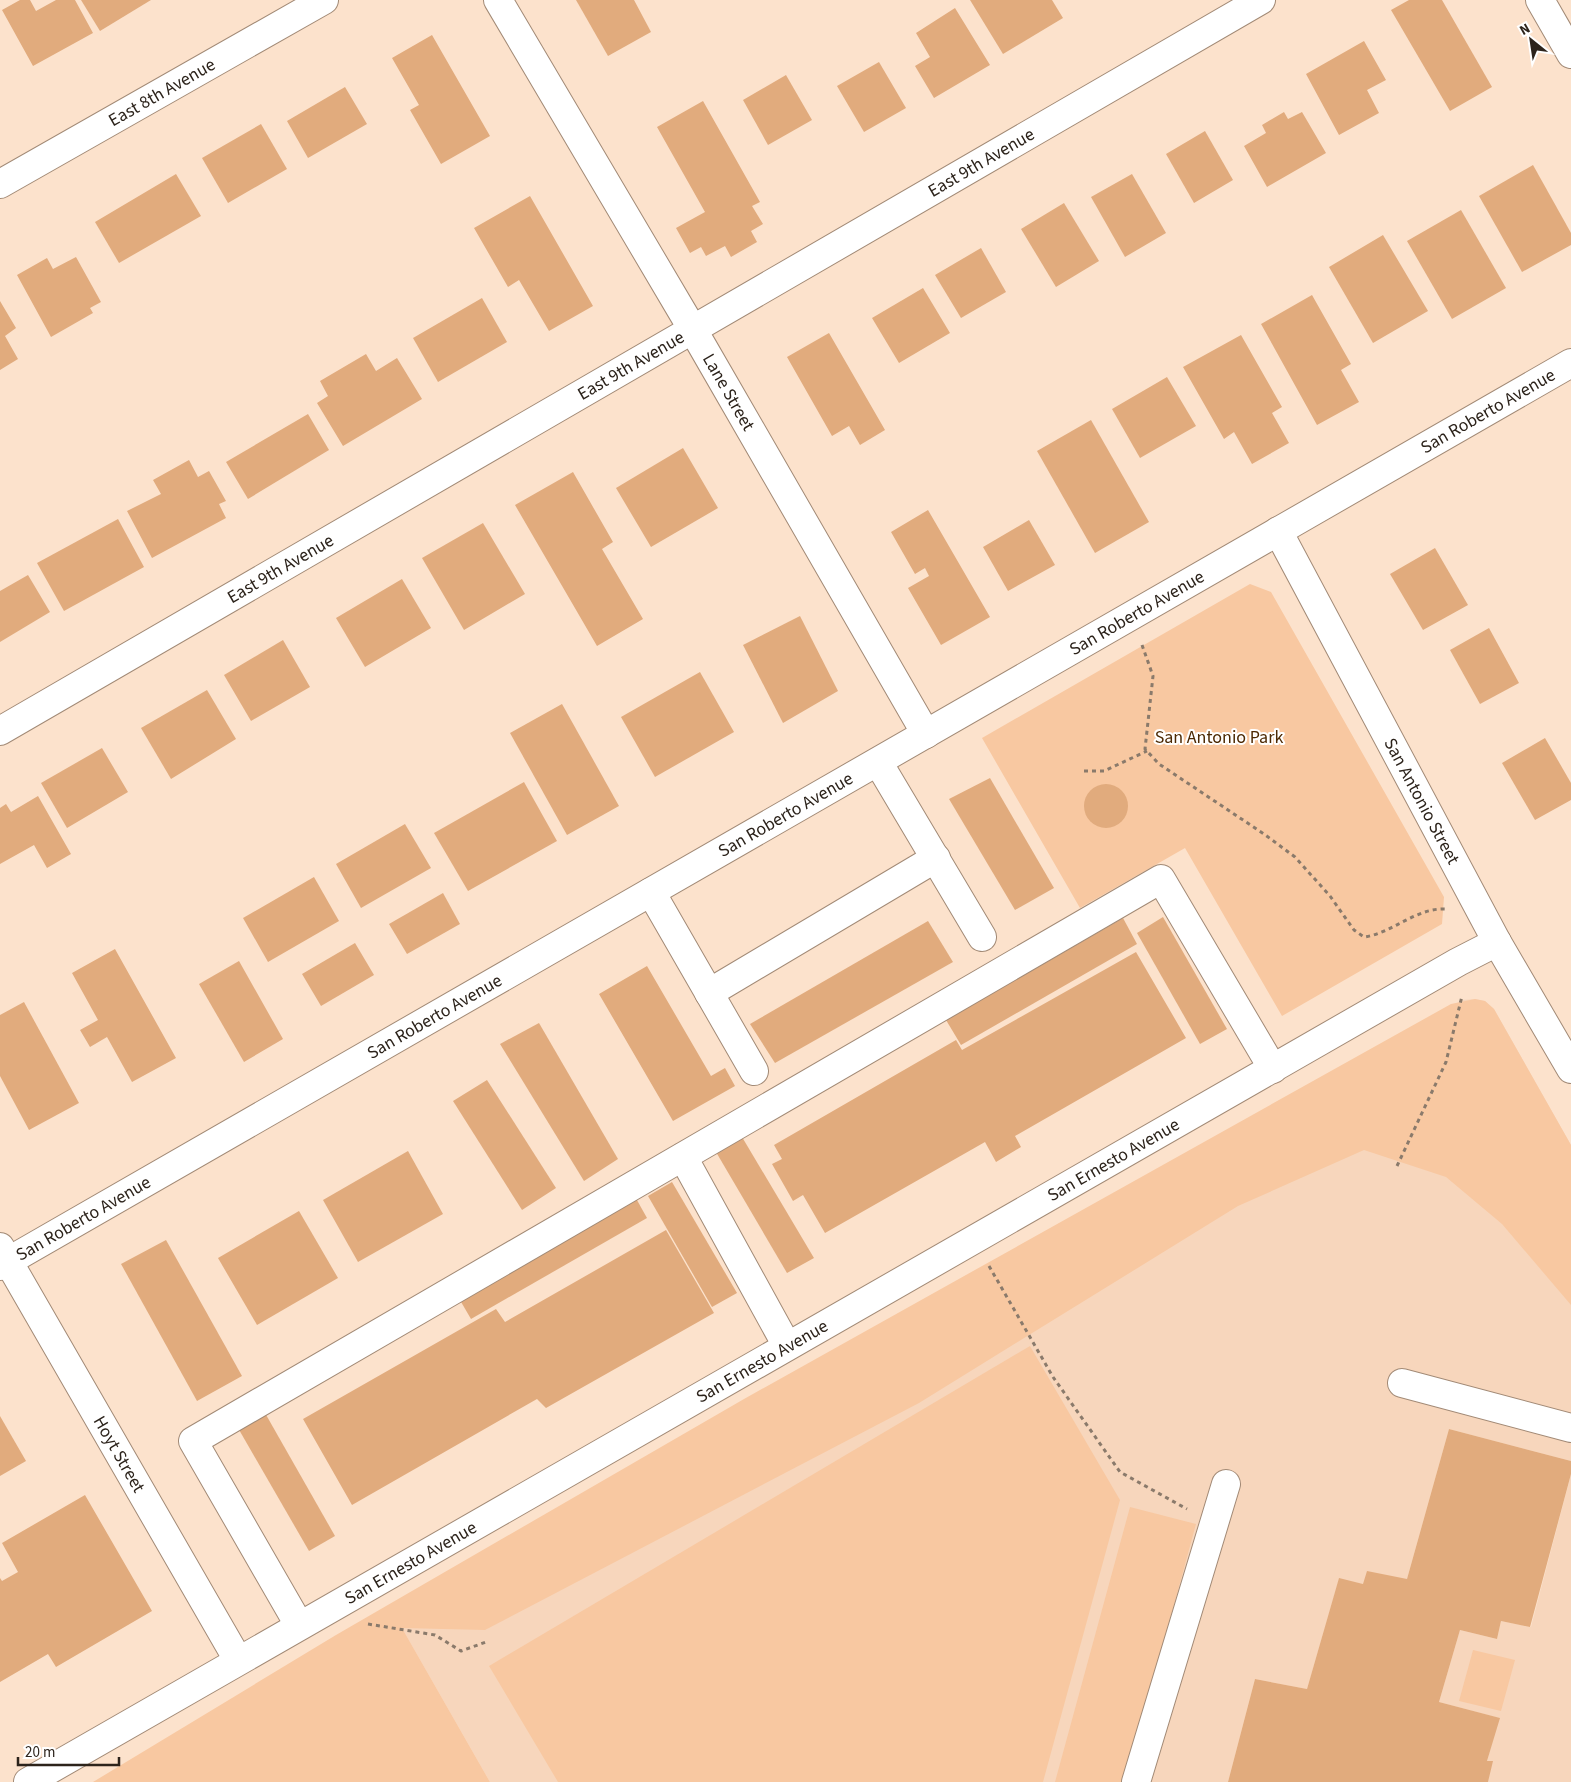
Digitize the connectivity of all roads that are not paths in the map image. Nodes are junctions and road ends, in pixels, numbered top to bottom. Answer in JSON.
{"nodes":[{"id":1,"x":324,"y":0,"type":"edge"},
{"id":2,"x":498,"y":0,"type":"edge"},
{"id":3,"x":1261,"y":0,"type":"edge"},
{"id":4,"x":1540,"y":0,"type":"edge"},
{"id":5,"x":1571,"y":54,"type":"edge"},
{"id":6,"x":0,"y":184,"type":"edge"},
{"id":7,"x":693,"y":330,"type":"junction"},
{"id":8,"x":1571,"y":364,"type":"edge"},
{"id":9,"x":1278,"y":531,"type":"junction"},
{"id":10,"x":0,"y":731,"type":"edge"},
{"id":11,"x":926,"y":734,"type":"junction"},
{"id":12,"x":878,"y":762,"type":"junction"},
{"id":13,"x":936,"y":858,"type":"junction"},
{"id":14,"x":651,"y":892,"type":"junction"},
{"id":15,"x":982,"y":937,"type":"dead end"},
{"id":16,"x":1497,"y":942,"type":"junction"},
{"id":17,"x":709,"y":993,"type":"junction"},
{"id":18,"x":1273,"y":1068,"type":"junction"},
{"id":19,"x":1571,"y":1070,"type":"edge"},
{"id":20,"x":754,"y":1071,"type":"dead end"},
{"id":21,"x":683,"y":1157,"type":"junction"},
{"id":22,"x":3,"y":1258,"type":"edge"},
{"id":23,"x":787,"y":1346,"type":"junction"},
{"id":24,"x":1402,"y":1384,"type":"dead end"},
{"id":25,"x":1571,"y":1428,"type":"edge"},
{"id":26,"x":1226,"y":1484,"type":"dead end"},
{"id":27,"x":299,"y":1625,"type":"junction"},
{"id":28,"x":238,"y":1660,"type":"junction"},
{"id":29,"x":28,"y":1782,"type":"edge"},
{"id":30,"x":1136,"y":1782,"type":"edge"}],
"edges":[{"from":1,"to":6,"type":"street","name":"East 8th Avenue"},
{"from":2,"to":7,"type":"street","name":"Lane Street"},
{"from":3,"to":7,"type":"street","name":"East 9th Avenue"},
{"from":4,"to":5,"type":"street"},
{"from":7,"to":10,"type":"street","name":"East 9th Avenue"},
{"from":7,"to":11,"type":"street","name":"Lane Street"},
{"from":8,"to":9,"type":"street","name":"San Roberto Avenue"},
{"from":9,"to":11,"type":"street","name":"San Roberto Avenue"},
{"from":9,"to":16,"type":"street","name":"San Antonio Street"},
{"from":11,"to":12,"type":"street","name":"San Roberto Avenue"},
{"from":12,"to":13,"type":"street"},
{"from":12,"to":14,"type":"street","name":"San Roberto Avenue"},
{"from":13,"to":15,"type":"street"},
{"from":13,"to":17,"type":"street"},
{"from":14,"to":17,"type":"street"},
{"from":14,"to":22,"type":"street","name":"San Roberto Avenue"},
{"from":16,"to":18,"type":"street","name":"San Ernesto Avenue"},
{"from":16,"to":19,"type":"street","name":"San Antonio Street"},
{"from":17,"to":20,"type":"street"},
{"from":18,"to":21,"type":"street"},
{"from":18,"to":23,"type":"street","name":"San Ernesto Avenue"},
{"from":21,"to":23,"type":"street"},
{"from":21,"to":27,"type":"street"},
{"from":22,"to":28,"type":"street","name":"Hoyt Street"},
{"from":23,"to":27,"type":"street","name":"San Ernesto Avenue"},
{"from":24,"to":25,"type":"street"},
{"from":26,"to":30,"type":"street"},
{"from":27,"to":28,"type":"street","name":"San Ernesto Avenue"},
{"from":28,"to":29,"type":"street","name":"San Ernesto Avenue"}]}
